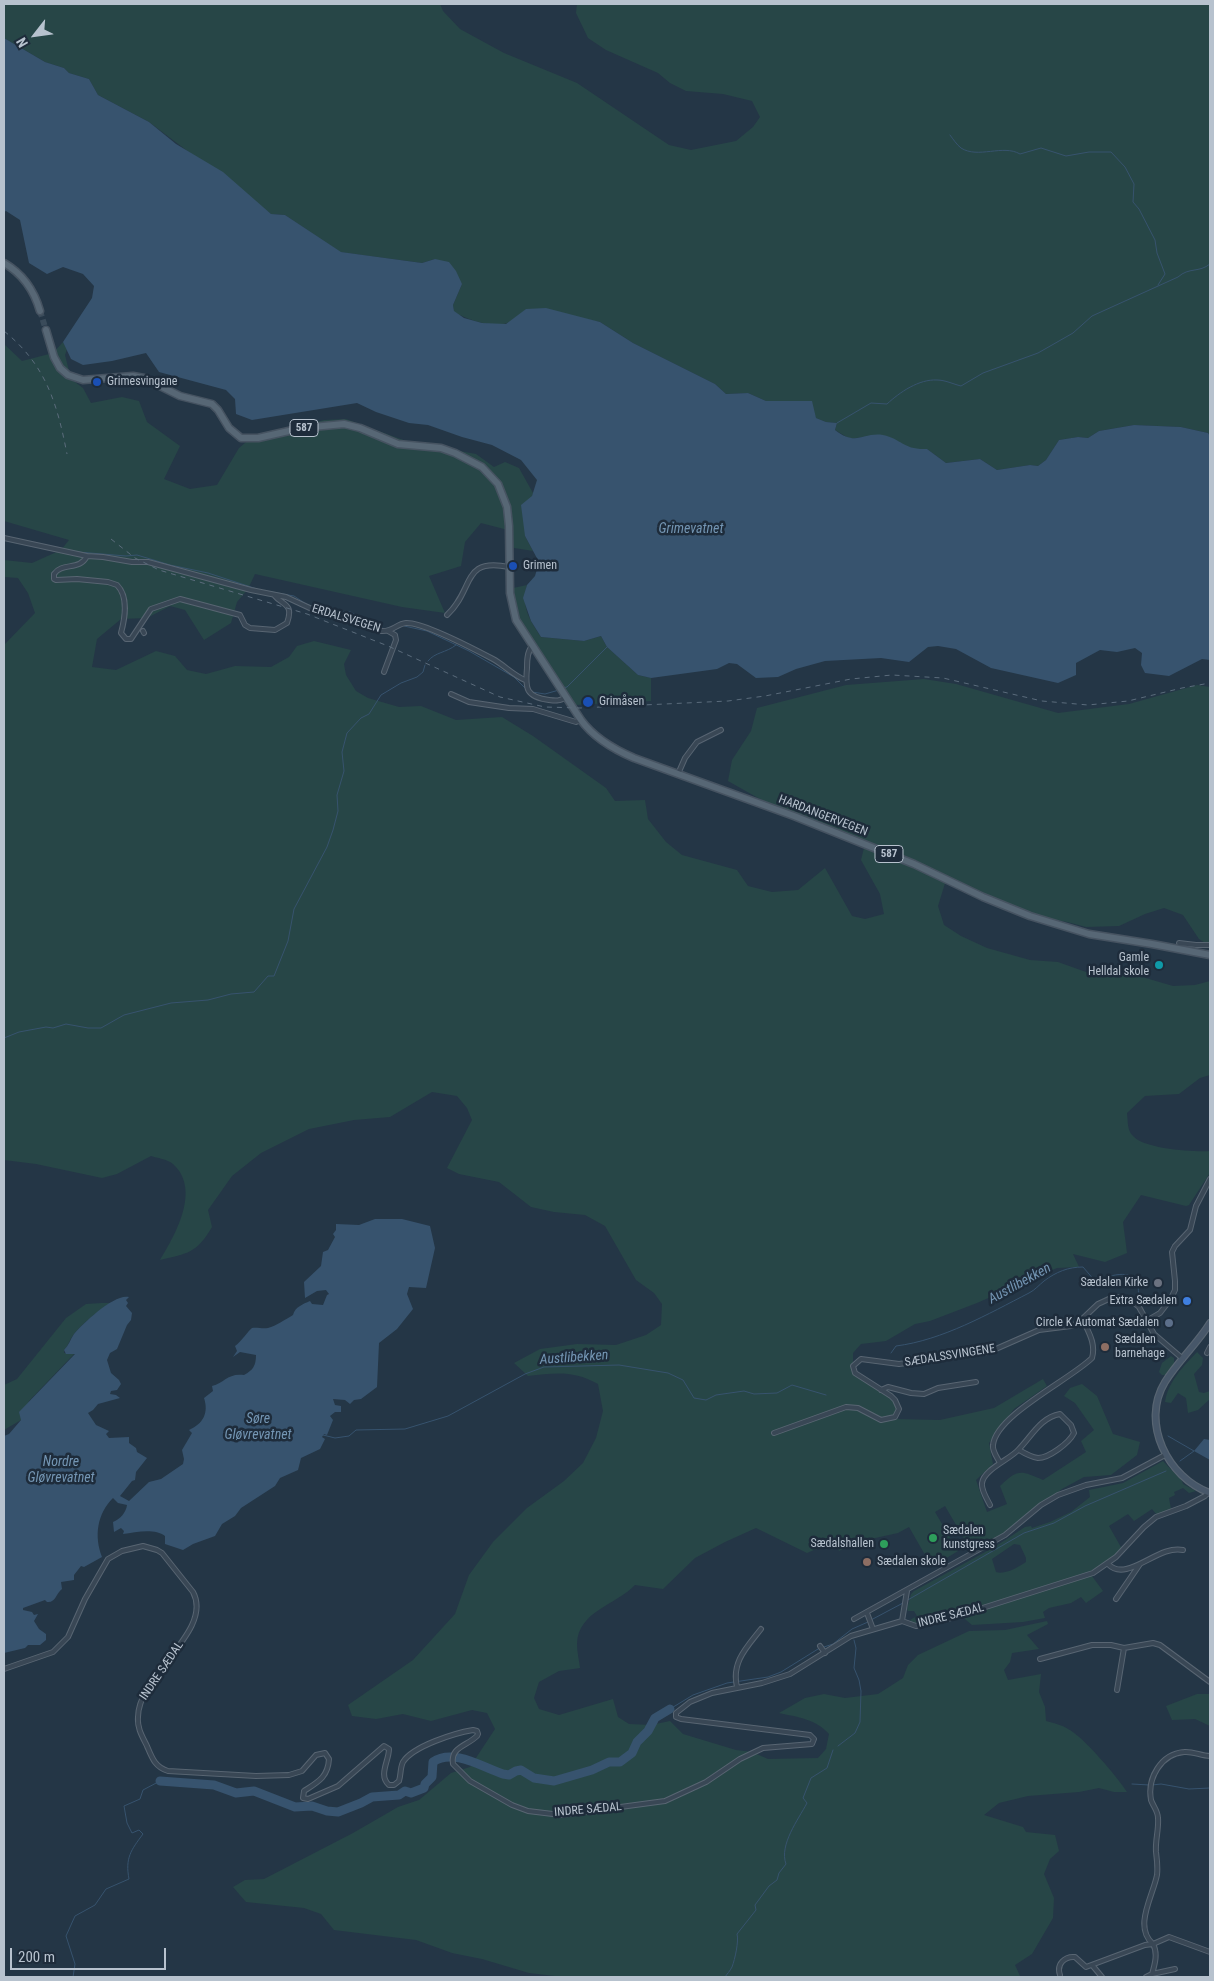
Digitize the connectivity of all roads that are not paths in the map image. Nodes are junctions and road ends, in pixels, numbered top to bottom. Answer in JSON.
{"nodes":[{"id":1,"x":4,"y":263,"type":"edge"},
{"id":2,"x":40,"y":311,"type":"tunnel mouth"},
{"id":3,"x":46,"y":330,"type":"tunnel mouth"},
{"id":4,"x":4,"y":538,"type":"edge"},
{"id":5,"x":87,"y":556,"type":"junction"},
{"id":6,"x":509,"y":567,"type":"junction"},
{"id":7,"x":274,"y":595,"type":"junction"},
{"id":8,"x":447,"y":615,"type":"dead end"},
{"id":9,"x":388,"y":632,"type":"junction"},
{"id":10,"x":532,"y":646,"type":"junction"},
{"id":11,"x":384,"y":672,"type":"dead end"},
{"id":12,"x":525,"y":680,"type":"junction"},
{"id":13,"x":563,"y":691,"type":"junction"},
{"id":14,"x":451,"y":694,"type":"dead end"},
{"id":15,"x":580,"y":720,"type":"junction"},
{"id":16,"x":721,"y":730,"type":"dead end"},
{"id":17,"x":678,"y":774,"type":"junction"},
{"id":18,"x":1179,"y":943,"type":"dead end"},
{"id":19,"x":1210,"y":945,"type":"edge"},
{"id":20,"x":1210,"y":955,"type":"edge"},
{"id":21,"x":1210,"y":1180,"type":"edge"},
{"id":22,"x":1083,"y":1320,"type":"junction"},
{"id":23,"x":1148,"y":1320,"type":"junction"},
{"id":24,"x":1210,"y":1323,"type":"edge"},
{"id":25,"x":1210,"y":1347,"type":"edge"},
{"id":26,"x":1207,"y":1353,"type":"dead end"},
{"id":27,"x":1183,"y":1359,"type":"junction"},
{"id":28,"x":976,"y":1382,"type":"dead end"},
{"id":29,"x":880,"y":1390,"type":"junction"},
{"id":30,"x":774,"y":1432,"type":"dead end"},
{"id":31,"x":1019,"y":1450,"type":"junction"},
{"id":32,"x":1165,"y":1455,"type":"junction"},
{"id":33,"x":1000,"y":1463,"type":"junction"},
{"id":34,"x":1210,"y":1492,"type":"edge"},
{"id":35,"x":990,"y":1505,"type":"dead end"},
{"id":36,"x":1183,"y":1550,"type":"dead end"},
{"id":37,"x":1108,"y":1564,"type":"junction"},
{"id":38,"x":1140,"y":1564,"type":"junction"},
{"id":39,"x":907,"y":1591,"type":"junction"},
{"id":40,"x":1116,"y":1599,"type":"dead end"},
{"id":41,"x":867,"y":1615,"type":"junction"},
{"id":42,"x":854,"y":1619,"type":"dead end"},
{"id":43,"x":902,"y":1621,"type":"junction"},
{"id":44,"x":761,"y":1629,"type":"dead end"},
{"id":45,"x":873,"y":1629,"type":"junction"},
{"id":46,"x":1124,"y":1648,"type":"junction"},
{"id":47,"x":1040,"y":1659,"type":"dead end"},
{"id":48,"x":4,"y":1669,"type":"edge"},
{"id":49,"x":1210,"y":1682,"type":"edge"},
{"id":50,"x":736,"y":1683,"type":"junction"},
{"id":51,"x":1117,"y":1690,"type":"dead end"},
{"id":52,"x":1210,"y":1756,"type":"edge"},
{"id":53,"x":1153,"y":1944,"type":"junction"},
{"id":54,"x":1210,"y":1952,"type":"edge"},
{"id":55,"x":1092,"y":1965,"type":"junction"},
{"id":56,"x":1174,"y":1969,"type":"dead end"},
{"id":57,"x":1152,"y":1974,"type":"junction"},
{"id":58,"x":1060,"y":1975,"type":"dead end"},
{"id":59,"x":1102,"y":1977,"type":"edge"},
{"id":60,"x":1146,"y":1977,"type":"edge"}],
"edges":[{"from":1,"to":2,"type":"main road"},
{"from":3,"to":6,"type":"main road","name":"HARDANGERVEGEN","number":"587"},
{"from":4,"to":5,"type":"street","name":"ERDALSVEGEN"},
{"from":5,"to":7,"type":"street","name":"ERDALSVEGEN"},
{"from":5,"to":7,"type":"street"},
{"from":6,"to":8,"type":"street"},
{"from":6,"to":10,"type":"main road","name":"HARDANGERVEGEN","number":"587"},
{"from":7,"to":9,"type":"street","name":"ERDALSVEGEN"},
{"from":9,"to":11,"type":"street"},
{"from":9,"to":12,"type":"street","name":"ERDALSVEGEN"},
{"from":10,"to":12,"type":"street"},
{"from":10,"to":13,"type":"main road","name":"HARDANGERVEGEN","number":"587"},
{"from":12,"to":13,"type":"street"},
{"from":13,"to":15,"type":"main road","name":"HARDANGERVEGEN","number":"587"},
{"from":14,"to":15,"type":"street"},
{"from":15,"to":17,"type":"main road","name":"HARDANGERVEGEN","number":"587"},
{"from":16,"to":17,"type":"street"},
{"from":17,"to":20,"type":"main road","name":"HARDANGERVEGEN","number":"587"},
{"from":18,"to":19,"type":"street"},
{"from":21,"to":23,"type":"street"},
{"from":22,"to":23,"type":"street","name":"SÆDALSSVINGENE"},
{"from":22,"to":29,"type":"street","name":"SÆDALSSVINGENE"},
{"from":22,"to":33,"type":"street"},
{"from":23,"to":27,"type":"street","name":"SÆDALSSVINGENE"},
{"from":24,"to":27,"type":"main road"},
{"from":25,"to":26,"type":"street"},
{"from":27,"to":32,"type":"main road"},
{"from":28,"to":29,"type":"street"},
{"from":29,"to":30,"type":"street","name":"SÆDALSSVINGENE"},
{"from":31,"to":31,"type":"street"},
{"from":31,"to":33,"type":"street"},
{"from":32,"to":34,"type":"main road"},
{"from":32,"to":39,"type":"street"},
{"from":33,"to":35,"type":"street"},
{"from":34,"to":37,"type":"street","name":"INDRE SÆDAL"},
{"from":36,"to":38,"type":"street"},
{"from":37,"to":38,"type":"street"},
{"from":37,"to":43,"type":"street","name":"INDRE SÆDAL"},
{"from":38,"to":40,"type":"street"},
{"from":39,"to":41,"type":"street"},
{"from":39,"to":43,"type":"street"},
{"from":41,"to":42,"type":"street"},
{"from":41,"to":45,"type":"street"},
{"from":43,"to":45,"type":"street","name":"INDRE SÆDAL"},
{"from":44,"to":50,"type":"street"},
{"from":45,"to":50,"type":"street","name":"INDRE SÆDAL"},
{"from":46,"to":47,"type":"street"},
{"from":46,"to":49,"type":"street"},
{"from":46,"to":51,"type":"street"},
{"from":48,"to":50,"type":"street","name":"INDRE SÆDAL"},
{"from":52,"to":53,"type":"street"},
{"from":53,"to":54,"type":"street"},
{"from":53,"to":55,"type":"street"},
{"from":53,"to":57,"type":"street"},
{"from":55,"to":58,"type":"street"},
{"from":55,"to":59,"type":"street"},
{"from":56,"to":57,"type":"street"},
{"from":57,"to":60,"type":"street"}]}
